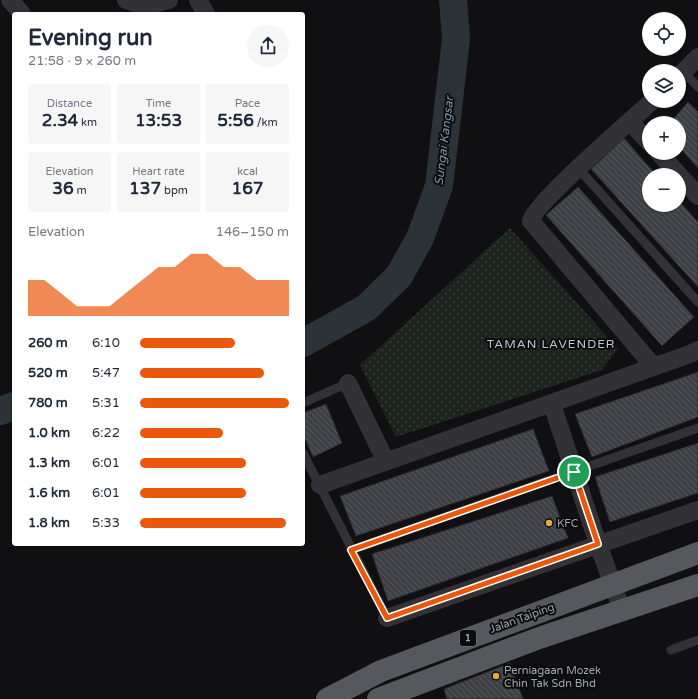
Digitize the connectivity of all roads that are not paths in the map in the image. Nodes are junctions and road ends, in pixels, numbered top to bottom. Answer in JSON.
{"nodes":[{"id":1,"x":10,"y":0,"type":"edge"},
{"id":2,"x":126,"y":0,"type":"edge"},
{"id":3,"x":169,"y":0,"type":"edge"},
{"id":4,"x":198,"y":0,"type":"edge"},
{"id":5,"x":20,"y":12,"type":"edge"},
{"id":6,"x":205,"y":12,"type":"edge"},
{"id":7,"x":698,"y":58,"type":"edge"},
{"id":8,"x":686,"y":69,"type":"edge"},
{"id":9,"x":686,"y":78,"type":"edge"},
{"id":10,"x":698,"y":87,"type":"edge"},
{"id":11,"x":645,"y":108,"type":"edge"},
{"id":12,"x":630,"y":122,"type":"junction"},
{"id":13,"x":642,"y":135,"type":"edge"},
{"id":14,"x":665,"y":160,"type":"edge"},
{"id":15,"x":578,"y":168,"type":"junction"},
{"id":16,"x":673,"y":168,"type":"edge"},
{"id":17,"x":686,"y":183,"type":"edge"},
{"id":18,"x":698,"y":196,"type":"edge"},
{"id":19,"x":698,"y":302,"type":"edge"},
{"id":20,"x":698,"y":350,"type":"edge"},
{"id":21,"x":654,"y":367,"type":"junction"},
{"id":22,"x":348,"y":383,"type":"joint"},
{"id":23,"x":305,"y":402,"type":"edge"},
{"id":24,"x":552,"y":404,"type":"junction"},
{"id":25,"x":698,"y":428,"type":"edge"},
{"id":26,"x":305,"y":457,"type":"edge"},
{"id":27,"x":386,"y":462,"type":"junction"},
{"id":28,"x":574,"y":472,"type":"junction"},
{"id":29,"x":320,"y":485,"type":"junction"},
{"id":30,"x":698,"y":510,"type":"edge"},
{"id":31,"x":598,"y":544,"type":"junction"},
{"id":32,"x":351,"y":550,"type":"junction"},
{"id":33,"x":698,"y":553,"type":"edge"},
{"id":34,"x":698,"y":584,"type":"edge"},
{"id":35,"x":613,"y":585,"type":"junction"},
{"id":36,"x":622,"y":610,"type":"junction"},
{"id":37,"x":387,"y":618,"type":"joint"},
{"id":38,"x":698,"y":640,"type":"edge"},
{"id":39,"x":671,"y":650,"type":"dead end"},
{"id":40,"x":391,"y":697,"type":"edge"},
{"id":41,"x":327,"y":699,"type":"edge"}],
"edges":[{"from":1,"to":5,"type":"street"},
{"from":2,"to":3,"type":"street"},
{"from":4,"to":6,"type":"street"},
{"from":7,"to":8,"type":"street"},
{"from":9,"to":10,"type":"lane"},
{"from":11,"to":12,"type":"street"},
{"from":12,"to":13,"type":"street"},
{"from":12,"to":15,"type":"street"},
{"from":14,"to":16,"type":"street"},
{"from":15,"to":19,"type":"lane"},
{"from":15,"to":21,"type":"street"},
{"from":17,"to":18,"type":"street"},
{"from":20,"to":21,"type":"street"},
{"from":21,"to":24,"type":"street"},
{"from":22,"to":23,"type":"lane"},
{"from":22,"to":27,"type":"street"},
{"from":24,"to":27,"type":"street"},
{"from":24,"to":28,"type":"street"},
{"from":25,"to":28,"type":"lane"},
{"from":26,"to":29,"type":"lane"},
{"from":27,"to":29,"type":"street"},
{"from":28,"to":31,"type":"street"},
{"from":28,"to":32,"type":"lane"},
{"from":29,"to":32,"type":"lane"},
{"from":30,"to":31,"type":"street"},
{"from":31,"to":35,"type":"street"},
{"from":31,"to":37,"type":"street"},
{"from":32,"to":37,"type":"lane"},
{"from":33,"to":35,"type":"highway","name":"Jalan Taiping","number":"1"},
{"from":34,"to":36,"type":"highway","number":"1"},
{"from":35,"to":36,"type":"street"},
{"from":35,"to":41,"type":"highway","name":"Jalan Taiping","number":"1"},
{"from":36,"to":40,"type":"highway","number":"1"},
{"from":38,"to":39,"type":"lane"}]}
